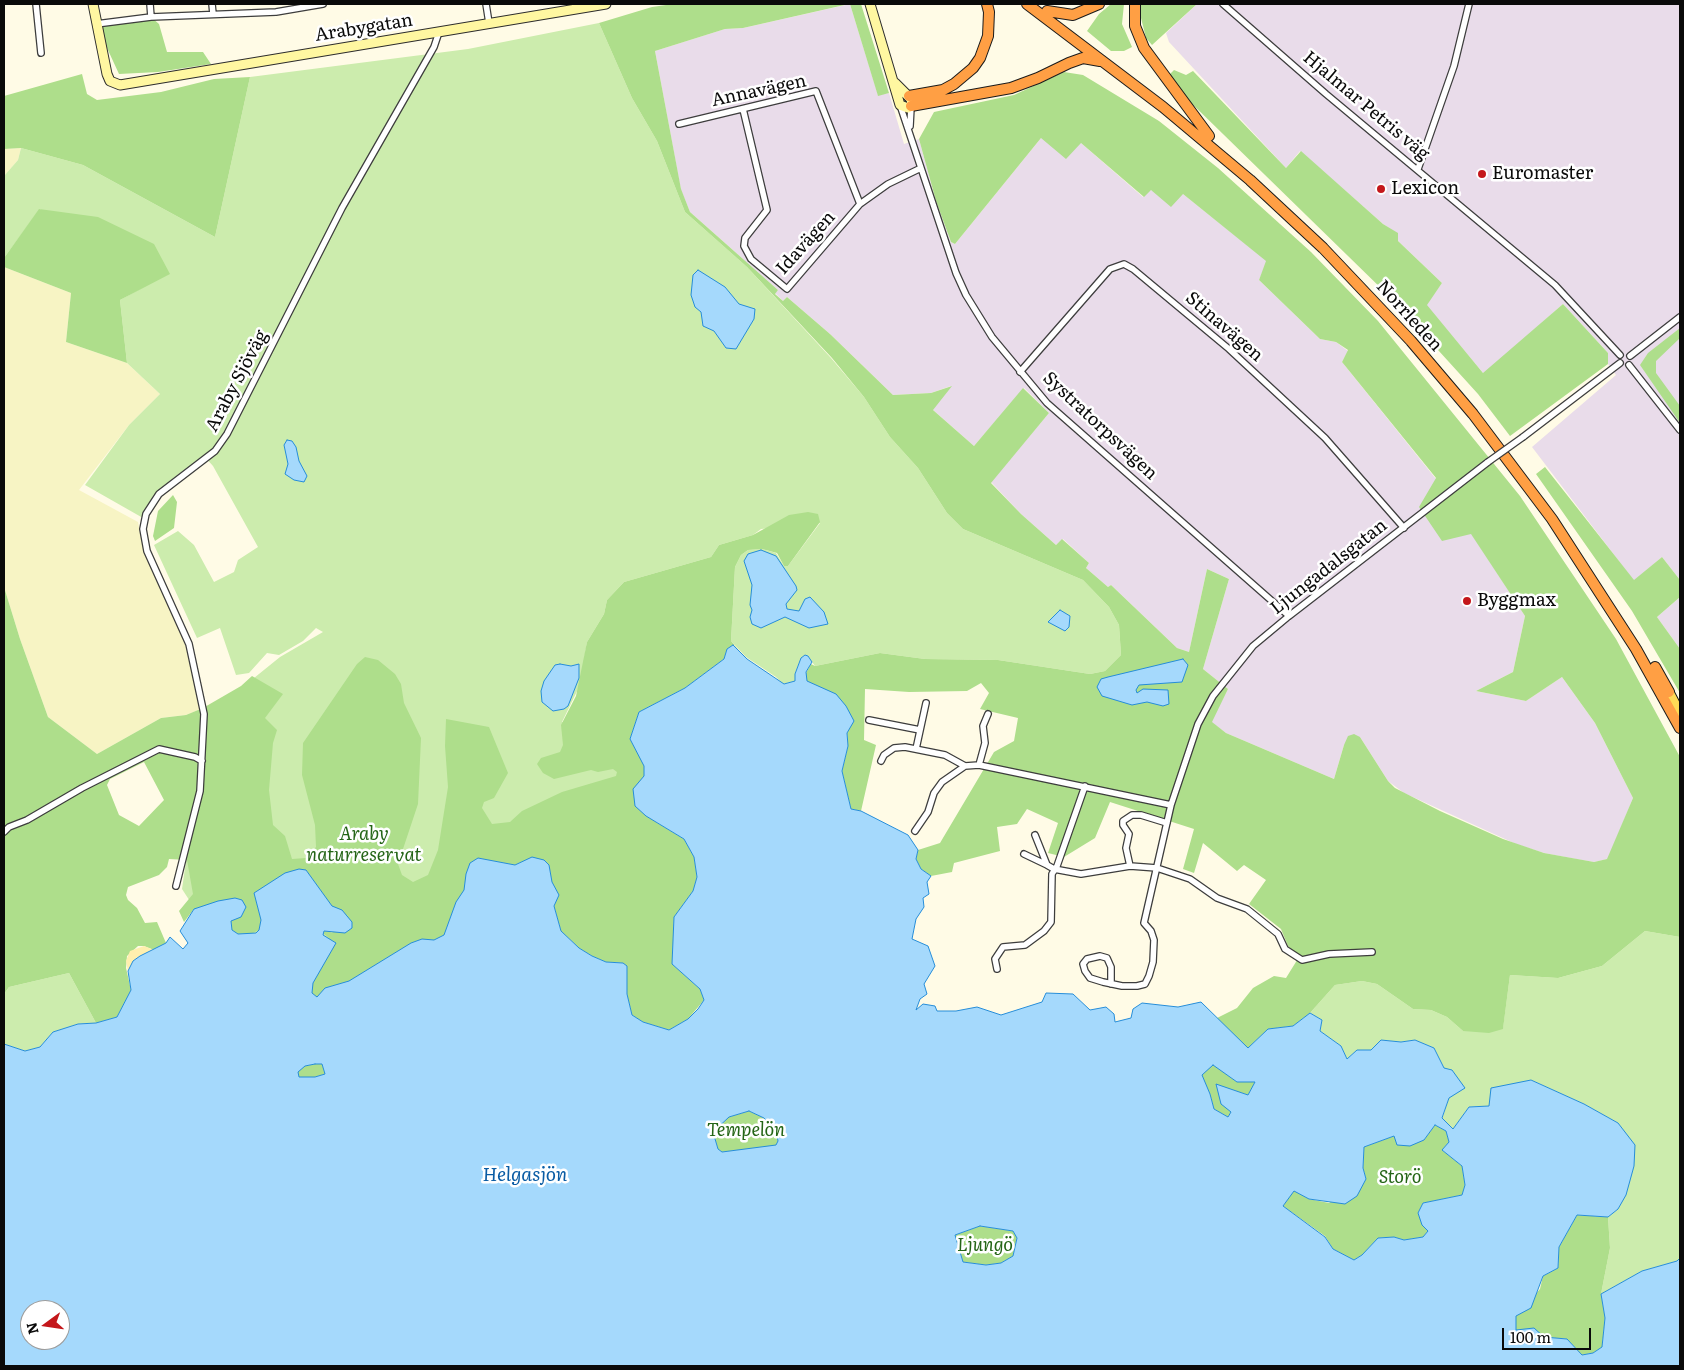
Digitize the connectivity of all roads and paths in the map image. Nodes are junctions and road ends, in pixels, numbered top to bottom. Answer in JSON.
{"nodes":[{"id":1,"x":36,"y":4,"type":"edge"},
{"id":2,"x":93,"y":4,"type":"edge"},
{"id":3,"x":150,"y":4,"type":"edge"},
{"id":4,"x":212,"y":4,"type":"edge"},
{"id":5,"x":322,"y":4,"type":"edge"},
{"id":6,"x":486,"y":4,"type":"edge"},
{"id":7,"x":606,"y":4,"type":"edge"},
{"id":8,"x":870,"y":4,"type":"edge"},
{"id":9,"x":987,"y":4,"type":"edge"},
{"id":10,"x":1027,"y":4,"type":"edge"},
{"id":11,"x":1037,"y":4,"type":"edge"},
{"id":12,"x":1099,"y":4,"type":"edge"},
{"id":13,"x":1135,"y":4,"type":"edge"},
{"id":14,"x":1226,"y":4,"type":"edge"},
{"id":15,"x":1469,"y":4,"type":"edge"},
{"id":16,"x":1047,"y":12,"type":"junction"},
{"id":17,"x":213,"y":14,"type":"junction"},
{"id":18,"x":151,"y":17,"type":"junction"},
{"id":19,"x":489,"y":23,"type":"junction"},
{"id":20,"x":96,"y":24,"type":"junction"},
{"id":21,"x":439,"y":32,"type":"junction"},
{"id":22,"x":41,"y":53,"type":"dead end"},
{"id":23,"x":1107,"y":64,"type":"junction"},
{"id":24,"x":895,"y":83,"type":"junction"},
{"id":25,"x":909,"y":101,"type":"junction"},
{"id":26,"x":900,"y":105,"type":"junction"},
{"id":27,"x":743,"y":109,"type":"junction"},
{"id":28,"x":679,"y":124,"type":"dead end"},
{"id":29,"x":912,"y":136,"type":"junction"},
{"id":30,"x":1209,"y":136,"type":"junction"},
{"id":31,"x":921,"y":168,"type":"junction"},
{"id":32,"x":1418,"y":169,"type":"junction"},
{"id":33,"x":860,"y":204,"type":"junction"},
{"id":34,"x":1680,"y":317,"type":"edge"},
{"id":35,"x":1620,"y":355,"type":"junction"},
{"id":36,"x":1630,"y":356,"type":"junction"},
{"id":37,"x":1620,"y":364,"type":"junction"},
{"id":38,"x":1629,"y":365,"type":"junction"},
{"id":39,"x":1020,"y":372,"type":"junction"},
{"id":40,"x":1680,"y":430,"type":"edge"},
{"id":41,"x":1404,"y":528,"type":"junction"},
{"id":42,"x":1289,"y":616,"type":"junction"},
{"id":43,"x":1669,"y":692,"type":"joint"},
{"id":44,"x":926,"y":703,"type":"dead end"},
{"id":45,"x":1680,"y":713,"type":"edge"},
{"id":46,"x":988,"y":714,"type":"dead end"},
{"id":47,"x":869,"y":720,"type":"dead end"},
{"id":48,"x":1680,"y":728,"type":"edge"},
{"id":49,"x":920,"y":730,"type":"junction"},
{"id":50,"x":916,"y":749,"type":"junction"},
{"id":51,"x":202,"y":761,"type":"junction"},
{"id":52,"x":881,"y":761,"type":"dead end"},
{"id":53,"x":979,"y":765,"type":"junction"},
{"id":54,"x":965,"y":766,"type":"junction"},
{"id":55,"x":1085,"y":786,"type":"junction"},
{"id":56,"x":1171,"y":806,"type":"junction"},
{"id":57,"x":1167,"y":824,"type":"junction"},
{"id":58,"x":5,"y":828,"type":"edge"},
{"id":59,"x":915,"y":831,"type":"dead end"},
{"id":60,"x":1035,"y":835,"type":"dead end"},
{"id":61,"x":1024,"y":854,"type":"dead end"},
{"id":62,"x":1047,"y":865,"type":"junction"},
{"id":63,"x":1130,"y":866,"type":"junction"},
{"id":64,"x":1157,"y":868,"type":"junction"},
{"id":65,"x":1054,"y":869,"type":"junction"},
{"id":66,"x":176,"y":886,"type":"dead end"},
{"id":67,"x":1372,"y":952,"type":"dead end"},
{"id":68,"x":997,"y":969,"type":"dead end"},
{"id":69,"x":1111,"y":984,"type":"junction"}],
"edges":[{"from":1,"to":22,"type":"street"},
{"from":2,"to":20,"type":"street"},
{"from":3,"to":18,"type":"street"},
{"from":4,"to":17,"type":"street"},
{"from":5,"to":17,"type":"street"},
{"from":6,"to":19,"type":"street"},
{"from":7,"to":19,"type":"street","name":"Arabygatan"},
{"from":8,"to":24,"type":"street","name":"Systratorpsvägen"},
{"from":9,"to":25,"type":"highway"},
{"from":10,"to":23,"type":"highway","name":"Norrleden"},
{"from":11,"to":16,"type":"highway","name":"Norrleden"},
{"from":12,"to":16,"type":"highway"},
{"from":13,"to":30,"type":"highway"},
{"from":14,"to":32,"type":"street","name":"Hjalmar Petris väg"},
{"from":15,"to":32,"type":"street"},
{"from":16,"to":30,"type":"highway","name":"Norrleden"},
{"from":17,"to":18,"type":"street"},
{"from":18,"to":20,"type":"street"},
{"from":19,"to":21,"type":"street","name":"Arabygatan"},
{"from":20,"to":21,"type":"street","name":"Arabygatan"},
{"from":21,"to":51,"type":"street","name":"Araby Sjöväg"},
{"from":23,"to":25,"type":"highway"},
{"from":23,"to":48,"type":"highway","name":"Norrleden"},
{"from":24,"to":25,"type":"street","name":"Systratorpsvägen"},
{"from":24,"to":26,"type":"street","name":"Systratorpsvägen"},
{"from":25,"to":26,"type":"street"},
{"from":25,"to":29,"type":"street","name":"Systratorpsvägen"},
{"from":26,"to":29,"type":"street","name":"Systratorpsvägen"},
{"from":27,"to":28,"type":"street","name":"Annavägen"},
{"from":27,"to":33,"type":"street","name":"Annavägen"},
{"from":27,"to":33,"type":"street","name":"Idavägen"},
{"from":29,"to":31,"type":"street","name":"Systratorpsvägen"},
{"from":30,"to":43,"type":"highway","name":"Norrleden"},
{"from":31,"to":33,"type":"street","name":"Idavägen"},
{"from":31,"to":39,"type":"street","name":"Systratorpsvägen"},
{"from":32,"to":35,"type":"street","name":"Hjalmar Petris väg"},
{"from":34,"to":36,"type":"street"},
{"from":35,"to":36,"type":"street"},
{"from":35,"to":37,"type":"street"},
{"from":36,"to":38,"type":"street"},
{"from":37,"to":38,"type":"street"},
{"from":37,"to":41,"type":"street","name":"Ljungadalsgatan","bridge":true},
{"from":38,"to":40,"type":"street"},
{"from":39,"to":41,"type":"street","name":"Stinavägen"},
{"from":39,"to":42,"type":"street","name":"Systratorpsvägen"},
{"from":41,"to":42,"type":"street","name":"Ljungadalsgatan"},
{"from":42,"to":56,"type":"street","name":"Ljungadalsgatan"},
{"from":43,"to":45,"type":"main road","name":"Norrleden"},
{"from":44,"to":49,"type":"street"},
{"from":46,"to":53,"type":"street"},
{"from":47,"to":49,"type":"street"},
{"from":49,"to":50,"type":"street"},
{"from":50,"to":52,"type":"street"},
{"from":50,"to":54,"type":"street"},
{"from":51,"to":58,"type":"street"},
{"from":51,"to":66,"type":"street","name":"Araby Sjöväg"},
{"from":53,"to":54,"type":"street"},
{"from":53,"to":55,"type":"street"},
{"from":54,"to":59,"type":"street"},
{"from":55,"to":56,"type":"street"},
{"from":55,"to":65,"type":"street"},
{"from":56,"to":57,"type":"street","name":"Ljungadalsgatan"},
{"from":57,"to":63,"type":"street"},
{"from":57,"to":64,"type":"street","name":"Ljungadalsgatan"},
{"from":60,"to":62,"type":"street"},
{"from":61,"to":62,"type":"street"},
{"from":62,"to":65,"type":"street"},
{"from":63,"to":64,"type":"street"},
{"from":63,"to":65,"type":"street"},
{"from":64,"to":67,"type":"street"},
{"from":64,"to":69,"type":"street","name":"Ljungadalsgatan"},
{"from":65,"to":68,"type":"street"},
{"from":69,"to":69,"type":"street","name":"Ljungadalsgatan"}]}
